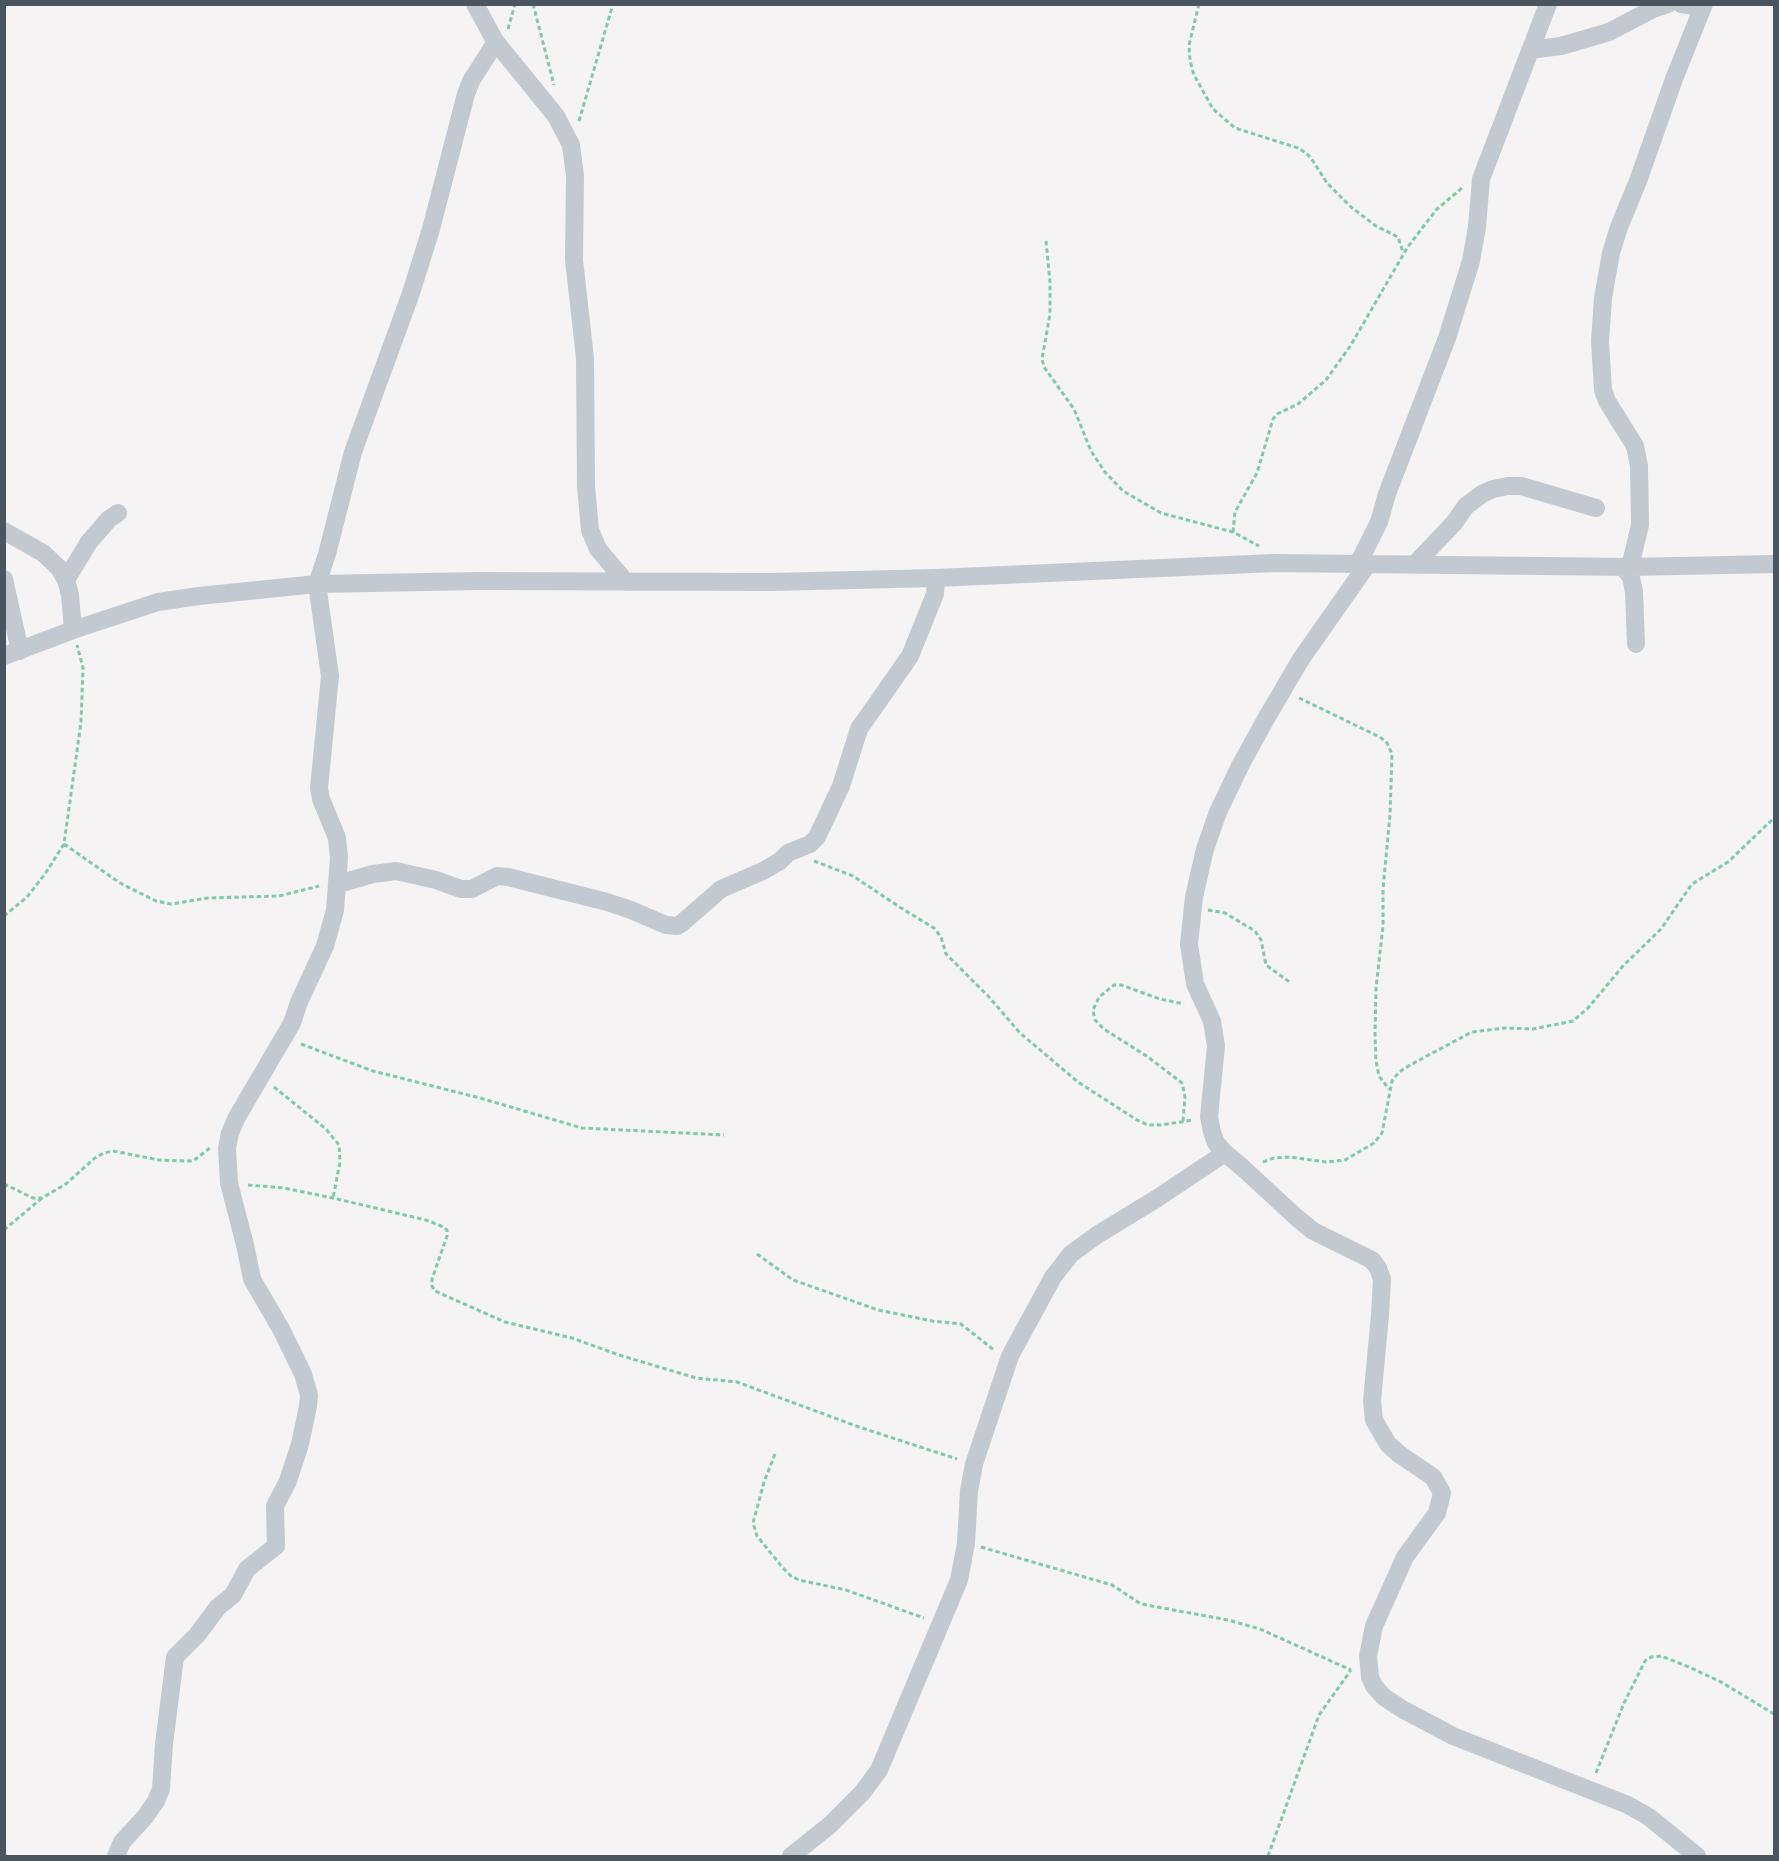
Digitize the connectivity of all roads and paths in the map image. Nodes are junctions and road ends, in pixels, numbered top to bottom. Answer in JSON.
{"nodes":[{"id":1,"x":474,"y":4,"type":"edge"},
{"id":2,"x":533,"y":4,"type":"edge"},
{"id":3,"x":613,"y":4,"type":"edge"},
{"id":4,"x":1199,"y":4,"type":"edge"},
{"id":5,"x":1548,"y":4,"type":"edge"},
{"id":6,"x":1668,"y":4,"type":"edge"},
{"id":7,"x":1681,"y":4,"type":"edge"},
{"id":8,"x":1704,"y":6,"type":"edge"},
{"id":9,"x":495,"y":41,"type":"junction"},
{"id":10,"x":1530,"y":50,"type":"junction"},
{"id":11,"x":554,"y":86,"type":"dead end"},
{"id":12,"x":571,"y":145,"type":"junction"},
{"id":13,"x":1466,"y":184,"type":"dead end"},
{"id":14,"x":1046,"y":241,"type":"dead end"},
{"id":15,"x":1404,"y":252,"type":"junction"},
{"id":16,"x":1596,"y":508,"type":"dead end"},
{"id":17,"x":118,"y":513,"type":"dead end"},
{"id":18,"x":4,"y":531,"type":"edge"},
{"id":19,"x":1233,"y":532,"type":"junction"},
{"id":20,"x":1274,"y":563,"type":"junction"},
{"id":21,"x":1415,"y":564,"type":"junction"},
{"id":22,"x":1774,"y":564,"type":"edge"},
{"id":23,"x":1362,"y":565,"type":"junction"},
{"id":24,"x":1626,"y":567,"type":"junction"},
{"id":25,"x":936,"y":578,"type":"junction"},
{"id":26,"x":4,"y":579,"type":"edge"},
{"id":27,"x":66,"y":580,"type":"junction"},
{"id":28,"x":626,"y":582,"type":"junction"},
{"id":29,"x":317,"y":584,"type":"junction"},
{"id":30,"x":73,"y":630,"type":"junction"},
{"id":31,"x":1636,"y":644,"type":"dead end"},
{"id":32,"x":12,"y":653,"type":"edge"},
{"id":33,"x":1282,"y":692,"type":"junction"},
{"id":34,"x":1774,"y":818,"type":"edge"},
{"id":35,"x":64,"y":844,"type":"junction"},
{"id":36,"x":795,"y":850,"type":"junction"},
{"id":37,"x":338,"y":884,"type":"junction"},
{"id":38,"x":1194,"y":897,"type":"junction"},
{"id":39,"x":4,"y":916,"type":"edge"},
{"id":40,"x":1291,"y":982,"type":"dead end"},
{"id":41,"x":1207,"y":1008,"type":"junction"},
{"id":42,"x":285,"y":1038,"type":"junction"},
{"id":43,"x":262,"y":1077,"type":"junction"},
{"id":44,"x":1389,"y":1089,"type":"junction"},
{"id":45,"x":1209,"y":1117,"type":"junction"},
{"id":46,"x":1183,"y":1122,"type":"junction"},
{"id":47,"x":230,"y":1133,"type":"junction"},
{"id":48,"x":724,"y":1135,"type":"dead end"},
{"id":49,"x":1225,"y":1153,"type":"junction"},
{"id":50,"x":1244,"y":1169,"type":"junction"},
{"id":51,"x":229,"y":1183,"type":"junction"},
{"id":52,"x":4,"y":1184,"type":"edge"},
{"id":53,"x":42,"y":1198,"type":"junction"},
{"id":54,"x":333,"y":1198,"type":"junction"},
{"id":55,"x":4,"y":1230,"type":"edge"},
{"id":56,"x":757,"y":1254,"type":"dead end"},
{"id":57,"x":1010,"y":1356,"type":"junction"},
{"id":58,"x":775,"y":1454,"type":"dead end"},
{"id":59,"x":974,"y":1464,"type":"junction"},
{"id":60,"x":966,"y":1543,"type":"junction"},
{"id":61,"x":945,"y":1611,"type":"junction"},
{"id":62,"x":1351,"y":1670,"type":"junction"},
{"id":63,"x":1370,"y":1677,"type":"junction"},
{"id":64,"x":1774,"y":1714,"type":"edge"},
{"id":65,"x":1590,"y":1789,"type":"junction"},
{"id":66,"x":116,"y":1857,"type":"edge"},
{"id":67,"x":791,"y":1857,"type":"edge"},
{"id":68,"x":1268,"y":1857,"type":"edge"},
{"id":69,"x":1697,"y":1857,"type":"edge"}],
"edges":[{"from":1,"to":9,"type":"street"},
{"from":2,"to":11,"type":"path"},
{"from":3,"to":12,"type":"path"},
{"from":4,"to":15,"type":"path"},
{"from":5,"to":10,"type":"street"},
{"from":6,"to":10,"type":"street"},
{"from":7,"to":8,"type":"street"},
{"from":8,"to":24,"type":"street"},
{"from":9,"to":12,"type":"street"},
{"from":9,"to":29,"type":"street"},
{"from":10,"to":23,"type":"street"},
{"from":12,"to":28,"type":"street"},
{"from":13,"to":15,"type":"path"},
{"from":14,"to":19,"type":"path"},
{"from":15,"to":19,"type":"path"},
{"from":16,"to":21,"type":"street"},
{"from":17,"to":27,"type":"street"},
{"from":18,"to":27,"type":"street"},
{"from":19,"to":20,"type":"path"},
{"from":20,"to":23,"type":"street"},
{"from":20,"to":25,"type":"street"},
{"from":21,"to":23,"type":"street"},
{"from":21,"to":24,"type":"street"},
{"from":22,"to":24,"type":"street"},
{"from":23,"to":33,"type":"street"},
{"from":24,"to":31,"type":"street"},
{"from":25,"to":28,"type":"street"},
{"from":25,"to":36,"type":"street"},
{"from":26,"to":32,"type":"street"},
{"from":27,"to":30,"type":"street"},
{"from":28,"to":29,"type":"street"},
{"from":29,"to":30,"type":"street"},
{"from":29,"to":37,"type":"street"},
{"from":30,"to":32,"type":"street"},
{"from":30,"to":35,"type":"path"},
{"from":33,"to":38,"type":"street"},
{"from":33,"to":44,"type":"path"},
{"from":34,"to":44,"type":"path"},
{"from":35,"to":37,"type":"path"},
{"from":35,"to":39,"type":"path"},
{"from":36,"to":37,"type":"street"},
{"from":36,"to":46,"type":"path"},
{"from":37,"to":42,"type":"street"},
{"from":38,"to":40,"type":"path"},
{"from":38,"to":41,"type":"street"},
{"from":41,"to":45,"type":"street"},
{"from":41,"to":46,"type":"path"},
{"from":42,"to":43,"type":"street"},
{"from":42,"to":48,"type":"path"},
{"from":43,"to":47,"type":"street"},
{"from":43,"to":54,"type":"path"},
{"from":44,"to":50,"type":"path"},
{"from":45,"to":46,"type":"path"},
{"from":45,"to":49,"type":"street"},
{"from":47,"to":51,"type":"street"},
{"from":47,"to":53,"type":"path"},
{"from":49,"to":50,"type":"street"},
{"from":49,"to":57,"type":"street"},
{"from":50,"to":63,"type":"street"},
{"from":51,"to":54,"type":"path"},
{"from":51,"to":66,"type":"street"},
{"from":52,"to":53,"type":"path"},
{"from":53,"to":55,"type":"path"},
{"from":54,"to":59,"type":"path"},
{"from":56,"to":57,"type":"path"},
{"from":57,"to":59,"type":"street"},
{"from":58,"to":61,"type":"path"},
{"from":59,"to":60,"type":"street"},
{"from":60,"to":61,"type":"street"},
{"from":60,"to":62,"type":"path"},
{"from":61,"to":67,"type":"street"},
{"from":62,"to":63,"type":"path"},
{"from":62,"to":68,"type":"path"},
{"from":63,"to":65,"type":"street"},
{"from":64,"to":65,"type":"path"},
{"from":65,"to":69,"type":"street"}]}
